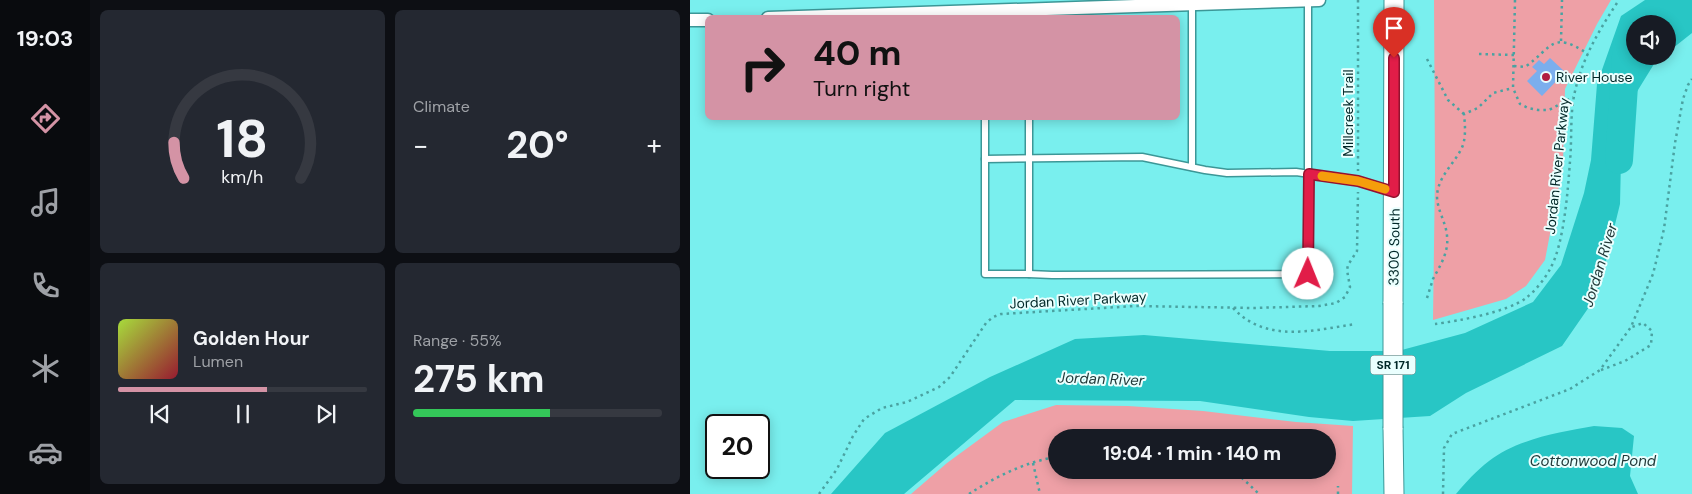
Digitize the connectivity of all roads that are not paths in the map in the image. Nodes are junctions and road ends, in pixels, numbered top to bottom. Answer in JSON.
{"nodes":[{"id":1,"x":1319,"y":0,"type":"edge"},
{"id":2,"x":1394,"y":0,"type":"edge"},
{"id":3,"x":1308,"y":1,"type":"edge"},
{"id":4,"x":1192,"y":4,"type":"junction"},
{"id":5,"x":991,"y":9,"type":"edge"},
{"id":6,"x":1028,"y":13,"type":"edge"},
{"id":7,"x":842,"y":15,"type":"edge"},
{"id":8,"x":690,"y":20,"type":"edge"},
{"id":9,"x":705,"y":20,"type":"edge"},
{"id":10,"x":985,"y":120,"type":"edge"},
{"id":11,"x":1028,"y":120,"type":"edge"},
{"id":12,"x":1029,"y":158,"type":"junction"},
{"id":13,"x":985,"y":159,"type":"junction"},
{"id":14,"x":1192,"y":167,"type":"junction"},
{"id":15,"x":1309,"y":174,"type":"junction"},
{"id":16,"x":1394,"y":192,"type":"junction"},
{"id":17,"x":1029,"y":274,"type":"junction"},
{"id":18,"x":1394,"y":494,"type":"edge"}],
"edges":[{"from":1,"to":3,"type":"street"},
{"from":2,"to":16,"type":"main road","name":"3300 South","number":"SR 171"},
{"from":3,"to":4,"type":"street"},
{"from":3,"to":15,"type":"lane"},
{"from":4,"to":6,"type":"street"},
{"from":4,"to":14,"type":"lane"},
{"from":5,"to":6,"type":"street"},
{"from":5,"to":7,"type":"street"},
{"from":8,"to":9,"type":"street"},
{"from":10,"to":13,"type":"lane"},
{"from":11,"to":12,"type":"lane"},
{"from":12,"to":13,"type":"lane"},
{"from":12,"to":14,"type":"lane"},
{"from":12,"to":17,"type":"lane"},
{"from":13,"to":17,"type":"lane"},
{"from":14,"to":15,"type":"lane"},
{"from":15,"to":16,"type":"lane"},
{"from":15,"to":17,"type":"lane"},
{"from":16,"to":18,"type":"main road","name":"3300 South","number":"SR 171","bridge":true}]}
